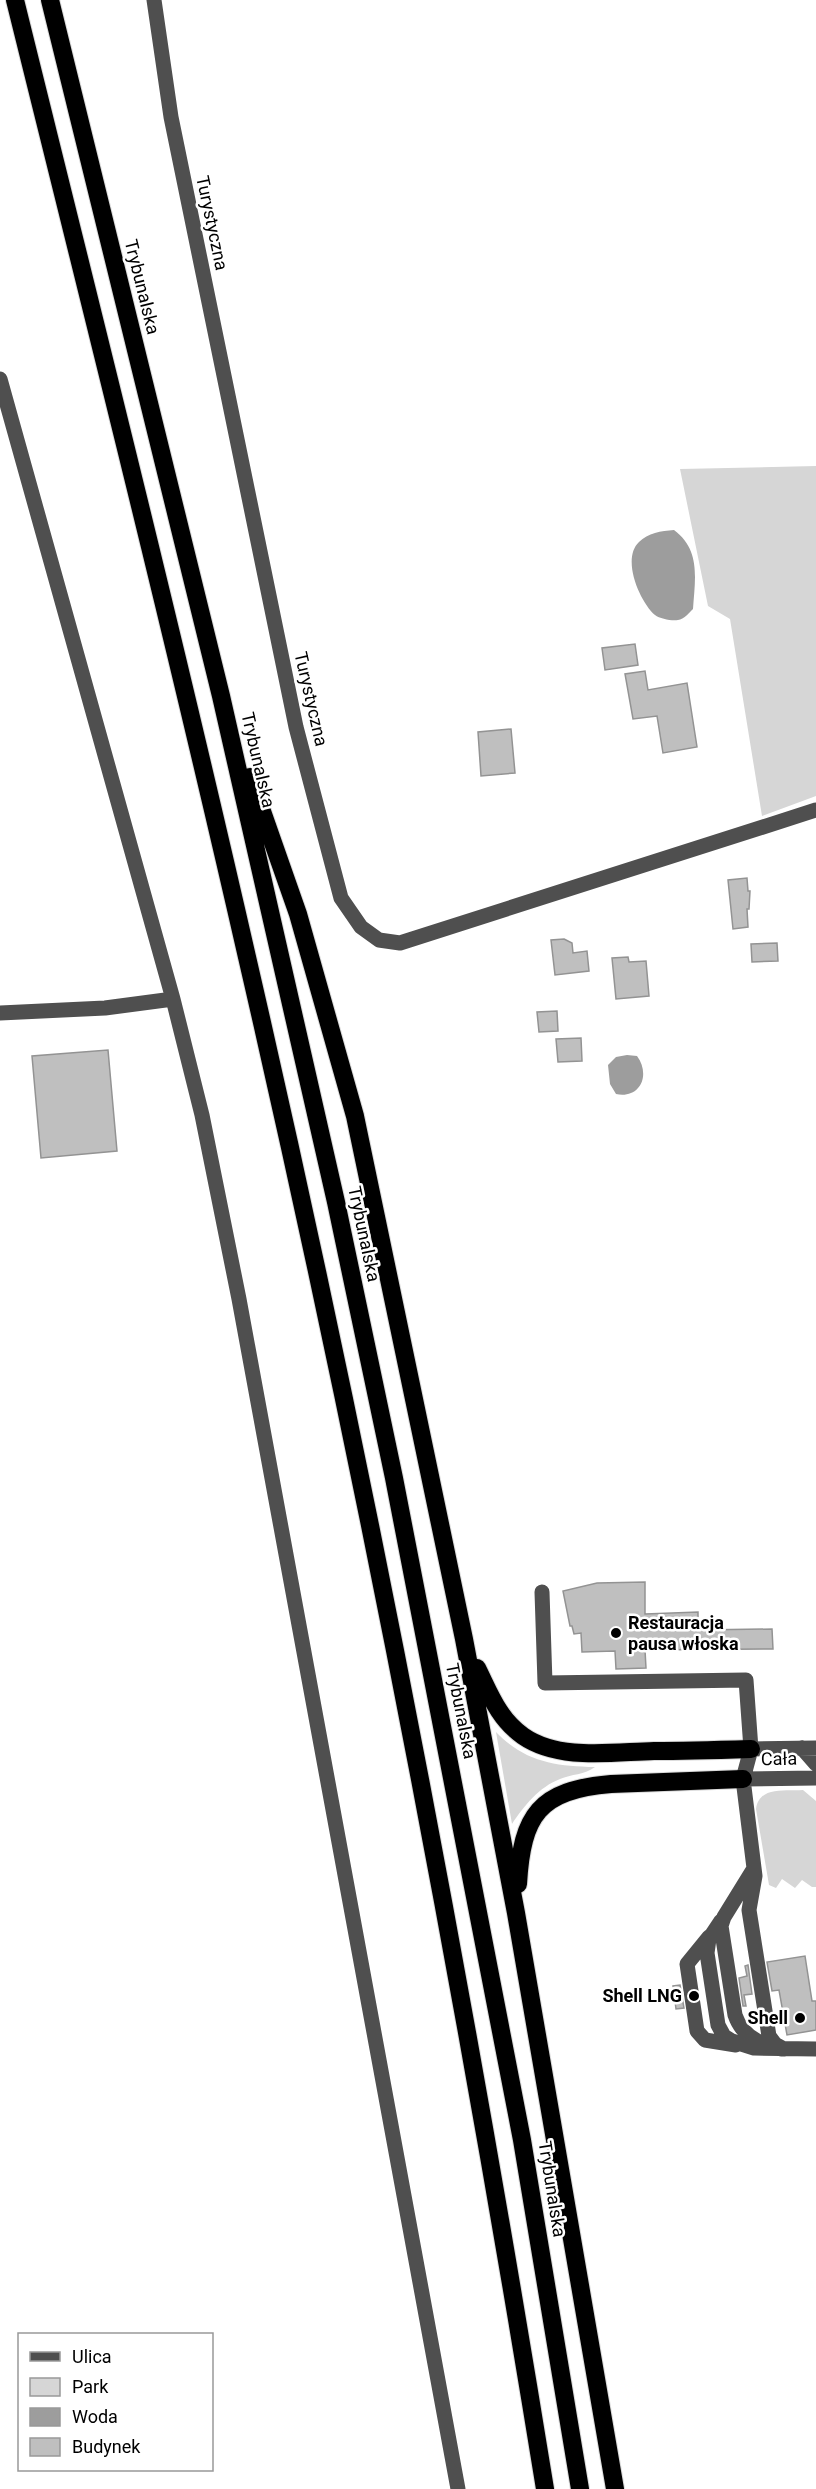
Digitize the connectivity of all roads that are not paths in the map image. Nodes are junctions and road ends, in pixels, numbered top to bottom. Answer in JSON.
{"nodes":[{"id":1,"x":15,"y":0,"type":"edge"},
{"id":2,"x":50,"y":0,"type":"edge"},
{"id":3,"x":154,"y":0,"type":"edge"},
{"id":4,"x":0,"y":379,"type":"edge"},
{"id":5,"x":221,"y":696,"type":"junction"},
{"id":6,"x":816,"y":810,"type":"edge"},
{"id":7,"x":173,"y":999,"type":"junction"},
{"id":8,"x":0,"y":1013,"type":"edge"},
{"id":9,"x":542,"y":1592,"type":"dead end"},
{"id":10,"x":464,"y":1640,"type":"junction"},
{"id":11,"x":809,"y":1748,"type":"edge"},
{"id":12,"x":751,"y":1749,"type":"junction"},
{"id":13,"x":816,"y":1764,"type":"edge"},
{"id":14,"x":816,"y":1778,"type":"edge"},
{"id":15,"x":743,"y":1779,"type":"junction"},
{"id":16,"x":754,"y":1868,"type":"junction"},
{"id":17,"x":516,"y":1913,"type":"junction"},
{"id":18,"x":724,"y":1917,"type":"junction"},
{"id":19,"x":711,"y":1935,"type":"junction"},
{"id":20,"x":749,"y":2047,"type":"junction"},
{"id":21,"x":784,"y":2049,"type":"junction"},
{"id":22,"x":816,"y":2049,"type":"edge"},
{"id":23,"x":458,"y":2489,"type":"edge"},
{"id":24,"x":545,"y":2489,"type":"edge"},
{"id":25,"x":580,"y":2489,"type":"edge"},
{"id":26,"x":615,"y":2489,"type":"edge"}],
"edges":[{"from":1,"to":24,"type":"highway"},
{"from":2,"to":5,"type":"highway","name":"Trybunalska"},
{"from":3,"to":6,"type":"street","name":"Turystyczna"},
{"from":4,"to":7,"type":"street"},
{"from":5,"to":10,"type":"highway"},
{"from":5,"to":25,"type":"highway","name":"Trybunalska"},
{"from":7,"to":8,"type":"street"},
{"from":7,"to":23,"type":"street"},
{"from":9,"to":12,"type":"street"},
{"from":10,"to":12,"type":"highway"},
{"from":10,"to":17,"type":"highway"},
{"from":11,"to":12,"type":"street","name":"Cała"},
{"from":11,"to":13,"type":"street"},
{"from":12,"to":15,"type":"street"},
{"from":14,"to":15,"type":"street","name":"Cała"},
{"from":15,"to":16,"type":"street"},
{"from":15,"to":17,"type":"highway"},
{"from":16,"to":18,"type":"street"},
{"from":16,"to":21,"type":"street"},
{"from":17,"to":26,"type":"highway"},
{"from":18,"to":19,"type":"street"},
{"from":18,"to":21,"type":"street"},
{"from":19,"to":20,"type":"street"},
{"from":19,"to":20,"type":"street"},
{"from":20,"to":21,"type":"street"},
{"from":21,"to":22,"type":"street"}]}
